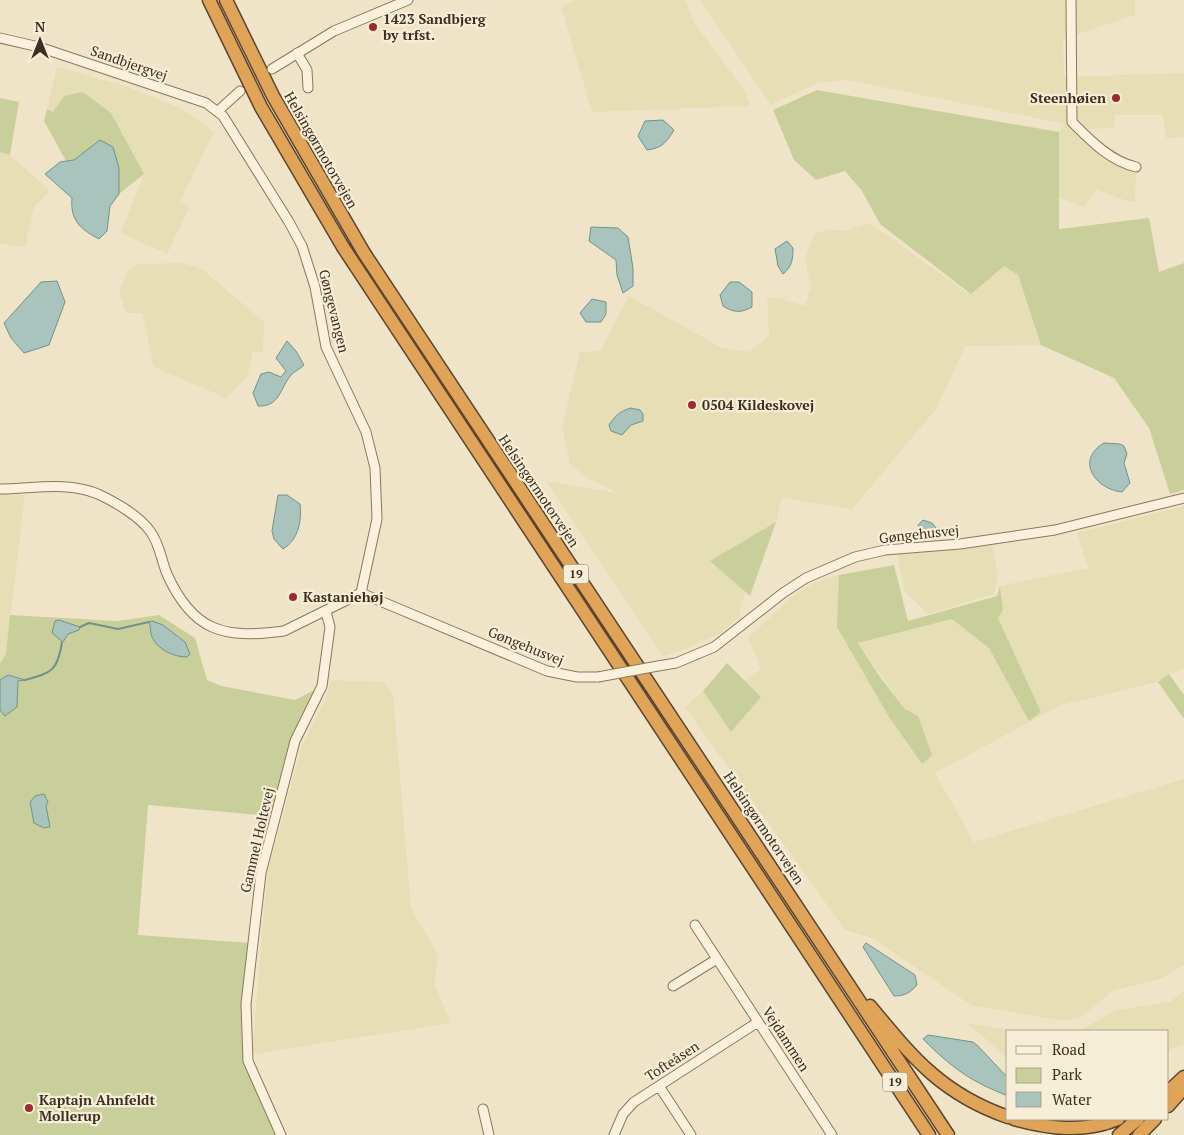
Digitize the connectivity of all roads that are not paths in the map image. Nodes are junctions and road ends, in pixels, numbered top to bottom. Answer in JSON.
{"nodes":[{"id":1,"x":209,"y":0,"type":"edge"},
{"id":2,"x":226,"y":0,"type":"edge"},
{"id":3,"x":408,"y":0,"type":"edge"},
{"id":4,"x":1071,"y":0,"type":"edge"},
{"id":5,"x":0,"y":38,"type":"edge"},
{"id":6,"x":297,"y":53,"type":"junction"},
{"id":7,"x":272,"y":68,"type":"dead end"},
{"id":8,"x":308,"y":88,"type":"dead end"},
{"id":9,"x":240,"y":90,"type":"dead end"},
{"id":10,"x":218,"y":111,"type":"junction"},
{"id":11,"x":1136,"y":167,"type":"dead end"},
{"id":12,"x":0,"y":489,"type":"edge"},
{"id":13,"x":1184,"y":498,"type":"edge"},
{"id":14,"x":361,"y":593,"type":"junction"},
{"id":15,"x":326,"y":612,"type":"junction"},
{"id":16,"x":695,"y":925,"type":"dead end"},
{"id":17,"x":717,"y":959,"type":"junction"},
{"id":18,"x":839,"y":968,"type":"junction"},
{"id":19,"x":673,"y":986,"type":"dead end"},
{"id":20,"x":758,"y":1022,"type":"junction"},
{"id":21,"x":1184,"y":1076,"type":"edge"},
{"id":22,"x":1169,"y":1085,"type":"edge"},
{"id":23,"x":659,"y":1086,"type":"junction"},
{"id":24,"x":1184,"y":1087,"type":"edge"},
{"id":25,"x":1169,"y":1091,"type":"edge"},
{"id":26,"x":1169,"y":1099,"type":"edge"},
{"id":27,"x":1169,"y":1105,"type":"edge"},
{"id":28,"x":482,"y":1109,"type":"dead end"},
{"id":29,"x":1006,"y":1116,"type":"edge"},
{"id":30,"x":1018,"y":1120,"type":"edge"},
{"id":31,"x":1114,"y":1120,"type":"edge"},
{"id":32,"x":1137,"y":1120,"type":"edge"},
{"id":33,"x":1147,"y":1120,"type":"edge"},
{"id":34,"x":1154,"y":1120,"type":"edge"},
{"id":35,"x":281,"y":1135,"type":"edge"},
{"id":36,"x":489,"y":1135,"type":"edge"},
{"id":37,"x":614,"y":1135,"type":"edge"},
{"id":38,"x":691,"y":1135,"type":"edge"},
{"id":39,"x":832,"y":1135,"type":"edge"},
{"id":40,"x":929,"y":1135,"type":"edge"},
{"id":41,"x":948,"y":1135,"type":"edge"},
{"id":42,"x":1120,"y":1135,"type":"edge"},
{"id":43,"x":1130,"y":1135,"type":"edge"},
{"id":44,"x":1139,"y":1135,"type":"edge"}],
"edges":[{"from":1,"to":40,"type":"highway","number":"19"},
{"from":2,"to":18,"type":"highway","name":"Helsingørmotorvejen","number":"19"},
{"from":3,"to":6,"type":"street"},
{"from":4,"to":11,"type":"street"},
{"from":5,"to":10,"type":"street","name":"Sandbjergvej"},
{"from":6,"to":7,"type":"street"},
{"from":6,"to":8,"type":"street"},
{"from":9,"to":10,"type":"street"},
{"from":10,"to":14,"type":"street","name":"Gøngevangen"},
{"from":12,"to":15,"type":"street"},
{"from":13,"to":14,"type":"street","name":"Gøngehusvej","bridge":true},
{"from":14,"to":15,"type":"street"},
{"from":15,"to":35,"type":"street","name":"Gammel Holtevej"},
{"from":16,"to":17,"type":"street","name":"Vejdammen"},
{"from":17,"to":19,"type":"street"},
{"from":17,"to":20,"type":"street","name":"Vejdammen"},
{"from":18,"to":29,"type":"highway"},
{"from":18,"to":41,"type":"highway","name":"Helsingørmotorvejen","number":"19"},
{"from":20,"to":23,"type":"street","name":"Tofteåsen"},
{"from":20,"to":39,"type":"street","name":"Vejdammen"},
{"from":21,"to":22,"type":"highway"},
{"from":21,"to":25,"type":"highway"},
{"from":23,"to":37,"type":"street","name":"Tofteåsen"},
{"from":23,"to":38,"type":"street"},
{"from":24,"to":26,"type":"highway"},
{"from":24,"to":27,"type":"highway"},
{"from":28,"to":36,"type":"street"},
{"from":30,"to":31,"type":"highway"},
{"from":32,"to":42,"type":"highway"},
{"from":33,"to":43,"type":"highway"},
{"from":34,"to":44,"type":"highway"}]}
